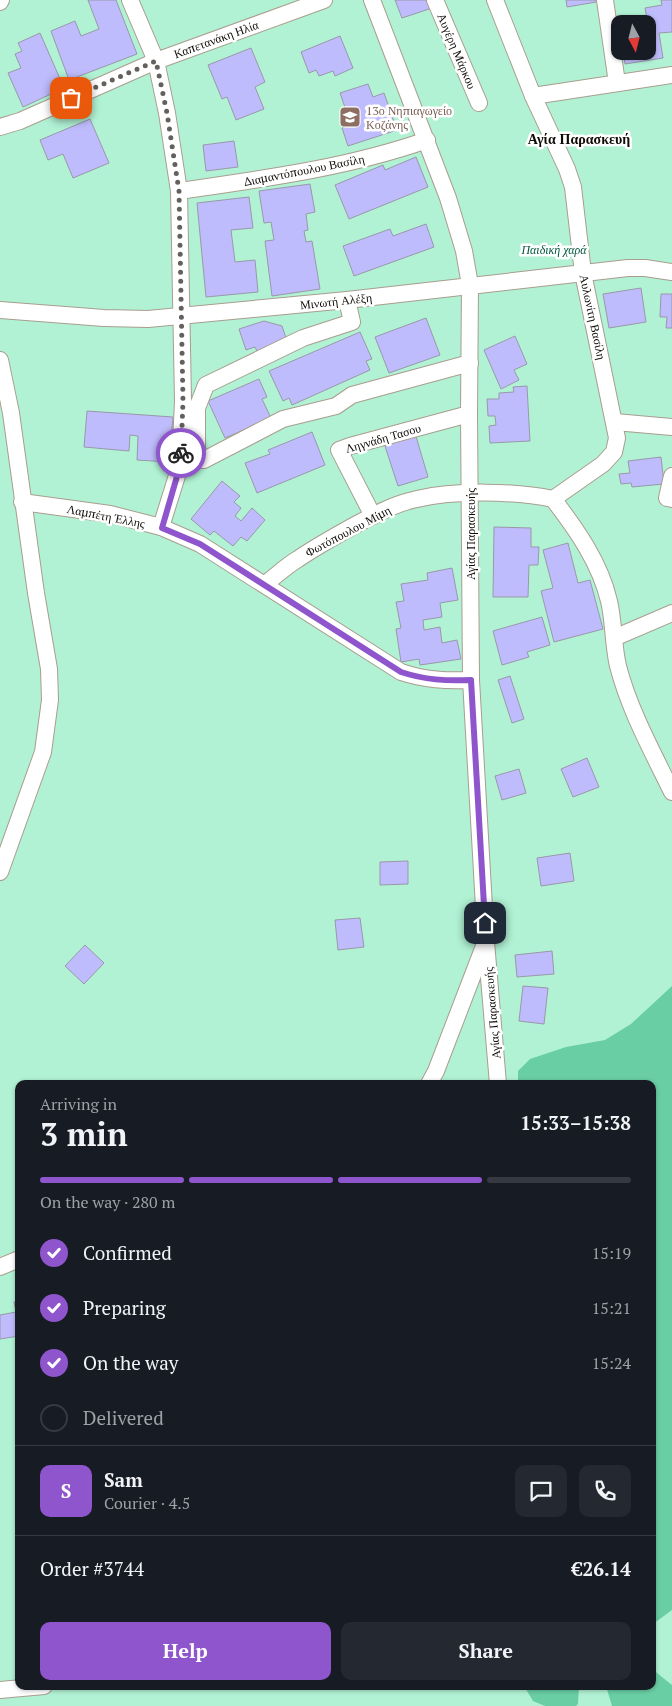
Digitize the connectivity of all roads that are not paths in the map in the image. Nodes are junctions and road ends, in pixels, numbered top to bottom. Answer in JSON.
{"nodes":[{"id":1,"x":130,"y":0,"type":"edge"},
{"id":2,"x":324,"y":0,"type":"edge"},
{"id":3,"x":372,"y":0,"type":"edge"},
{"id":4,"x":435,"y":0,"type":"edge"},
{"id":5,"x":496,"y":0,"type":"edge"},
{"id":6,"x":605,"y":0,"type":"edge"},
{"id":7,"x":156,"y":61,"type":"junction"},
{"id":8,"x":672,"y":75,"type":"edge"},
{"id":9,"x":617,"y":83,"type":"junction"},
{"id":10,"x":533,"y":96,"type":"junction"},
{"id":11,"x":479,"y":103,"type":"dead end"},
{"id":12,"x":0,"y":128,"type":"edge"},
{"id":13,"x":427,"y":140,"type":"junction"},
{"id":14,"x":179,"y":191,"type":"junction"},
{"id":15,"x":672,"y":272,"type":"edge"},
{"id":16,"x":583,"y":273,"type":"junction"},
{"id":17,"x":470,"y":285,"type":"junction"},
{"id":18,"x":347,"y":300,"type":"junction"},
{"id":19,"x":0,"y":310,"type":"edge"},
{"id":20,"x":181,"y":317,"type":"junction"},
{"id":21,"x":0,"y":360,"type":"edge"},
{"id":22,"x":470,"y":363,"type":"junction"},
{"id":23,"x":469,"y":414,"type":"junction"},
{"id":24,"x":614,"y":422,"type":"junction"},
{"id":25,"x":672,"y":427,"type":"edge"},
{"id":26,"x":672,"y":476,"type":"edge"},
{"id":27,"x":470,"y":494,"type":"junction"},
{"id":28,"x":553,"y":499,"type":"junction"},
{"id":29,"x":672,"y":499,"type":"edge"},
{"id":30,"x":22,"y":502,"type":"junction"},
{"id":31,"x":373,"y":516,"type":"junction"},
{"id":32,"x":162,"y":528,"type":"junction"},
{"id":33,"x":265,"y":584,"type":"junction"},
{"id":34,"x":672,"y":614,"type":"edge"},
{"id":35,"x":614,"y":638,"type":"junction"},
{"id":36,"x":471,"y":680,"type":"junction"},
{"id":37,"x":672,"y":792,"type":"edge"},
{"id":38,"x":0,"y":872,"type":"edge"},
{"id":39,"x":486,"y":942,"type":"junction"},
{"id":40,"x":431,"y":1080,"type":"edge"},
{"id":41,"x":498,"y":1080,"type":"edge"},
{"id":42,"x":15,"y":1261,"type":"edge"},
{"id":43,"x":0,"y":1267,"type":"edge"},
{"id":44,"x":15,"y":1689,"type":"edge"},
{"id":45,"x":0,"y":1690,"type":"edge"}],
"edges":[{"from":1,"to":7,"type":"street"},
{"from":2,"to":7,"type":"street","name":"Καπετανάκη Ηλία"},
{"from":3,"to":13,"type":"street","name":"Αγίας Παρασκευής"},
{"from":4,"to":11,"type":"street","name":"Αυγέρη Μάρκου"},
{"from":5,"to":10,"type":"street","name":"Αυλωνίτη Βασίλη"},
{"from":6,"to":9,"type":"street"},
{"from":7,"to":12,"type":"street","name":"Καπετανάκη Ηλία"},
{"from":7,"to":14,"type":"street"},
{"from":8,"to":9,"type":"street"},
{"from":9,"to":10,"type":"street"},
{"from":10,"to":16,"type":"street","name":"Αυλωνίτη Βασίλη"},
{"from":13,"to":14,"type":"street","name":"Διαμαντόπουλου Βασίλη"},
{"from":13,"to":17,"type":"street","name":"Αγίας Παρασκευής"},
{"from":14,"to":20,"type":"street"},
{"from":15,"to":16,"type":"street","name":"Μινωτή Αλέξη"},
{"from":16,"to":17,"type":"street","name":"Μινωτή Αλέξη"},
{"from":16,"to":24,"type":"street","name":"Αυλωνίτη Βασίλη"},
{"from":17,"to":18,"type":"street","name":"Μινωτή Αλέξη"},
{"from":17,"to":22,"type":"street","name":"Αγίας Παρασκευής"},
{"from":18,"to":20,"type":"street","name":"Μινωτή Αλέξη"},
{"from":18,"to":22,"type":"street"},
{"from":19,"to":20,"type":"street","name":"Μινωτή Αλέξη"},
{"from":20,"to":32,"type":"street"},
{"from":21,"to":30,"type":"street"},
{"from":22,"to":23,"type":"street","name":"Αγίας Παρασκευής"},
{"from":23,"to":27,"type":"street","name":"Αγίας Παρασκευής"},
{"from":23,"to":31,"type":"street","name":"Ληγνάδη Τασου"},
{"from":24,"to":25,"type":"street"},
{"from":24,"to":28,"type":"street","name":"Αυλωνίτη Βασίλη"},
{"from":26,"to":29,"type":"street"},
{"from":27,"to":28,"type":"street","name":"Φωτόπουλου Μίμη"},
{"from":27,"to":31,"type":"street","name":"Φωτόπουλου Μίμη"},
{"from":27,"to":36,"type":"street","name":"Αγίας Παρασκευής"},
{"from":28,"to":35,"type":"street"},
{"from":30,"to":32,"type":"street","name":"Λαμπέτη Έλλης"},
{"from":30,"to":38,"type":"street"},
{"from":31,"to":33,"type":"street","name":"Φωτόπουλου Μίμη"},
{"from":32,"to":33,"type":"street","name":"Λαμπέτη Έλλης"},
{"from":33,"to":36,"type":"street","name":"Λαμπέτη Έλλης"},
{"from":34,"to":35,"type":"street"},
{"from":35,"to":37,"type":"street"},
{"from":36,"to":39,"type":"street","name":"Αγίας Παρασκευής"},
{"from":39,"to":40,"type":"street"},
{"from":39,"to":41,"type":"street","name":"Αγίας Παρασκευής"},
{"from":42,"to":43,"type":"street"},
{"from":44,"to":45,"type":"street"}]}
